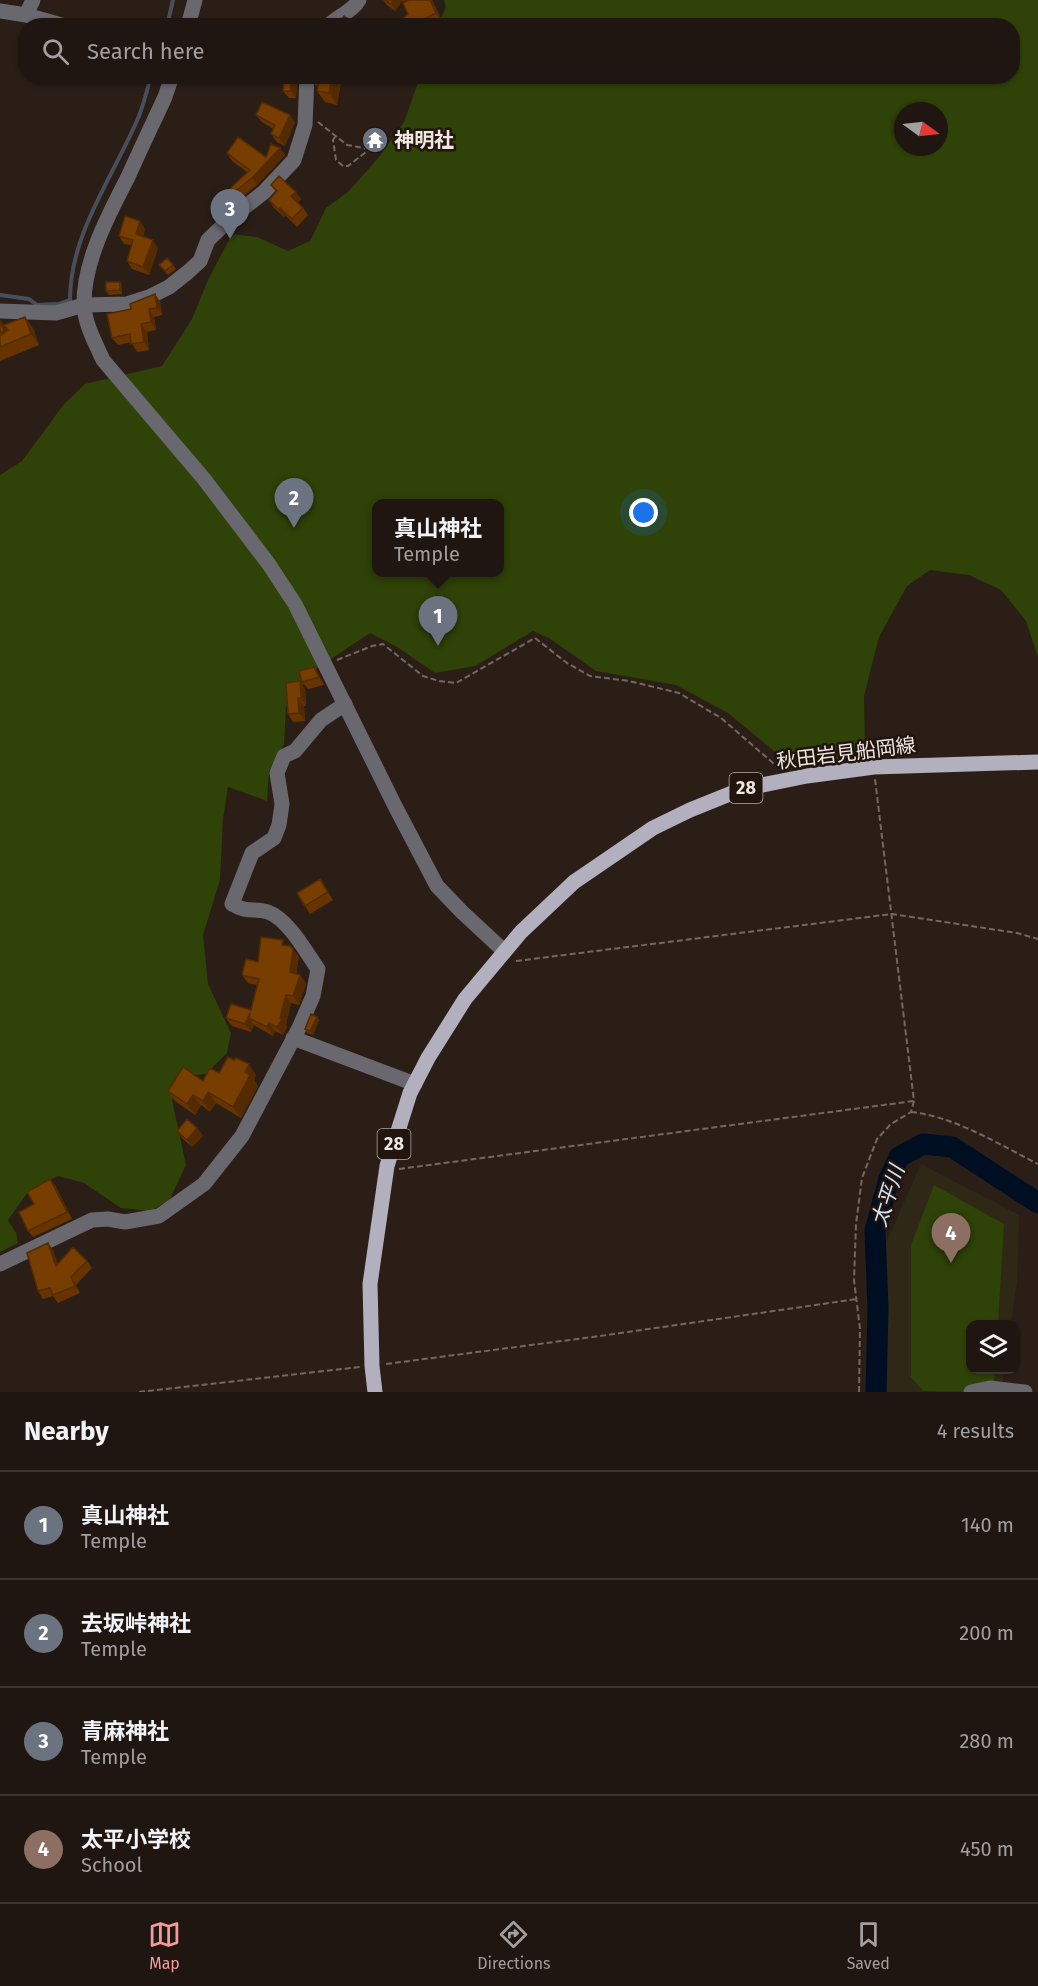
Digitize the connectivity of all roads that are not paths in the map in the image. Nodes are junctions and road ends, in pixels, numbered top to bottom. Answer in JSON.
{"nodes":[{"id":1,"x":33,"y":0,"type":"edge"},
{"id":2,"x":195,"y":0,"type":"edge"},
{"id":3,"x":359,"y":0,"type":"edge"},
{"id":4,"x":0,"y":11,"type":"edge"},
{"id":5,"x":26,"y":15,"type":"junction"},
{"id":6,"x":37,"y":18,"type":"edge"},
{"id":7,"x":190,"y":18,"type":"edge"},
{"id":8,"x":336,"y":18,"type":"edge"},
{"id":9,"x":169,"y":84,"type":"edge"},
{"id":10,"x":307,"y":84,"type":"edge"},
{"id":11,"x":84,"y":305,"type":"junction"},
{"id":12,"x":0,"y":311,"type":"edge"},
{"id":13,"x":345,"y":704,"type":"junction"},
{"id":14,"x":1038,"y":762,"type":"edge"},
{"id":15,"x":499,"y":957,"type":"junction"},
{"id":16,"x":293,"y":1038,"type":"junction"},
{"id":17,"x":415,"y":1084,"type":"junction"},
{"id":18,"x":0,"y":1264,"type":"edge"},
{"id":19,"x":375,"y":1392,"type":"edge"},
{"id":20,"x":971,"y":1392,"type":"edge"},
{"id":21,"x":1025,"y":1392,"type":"edge"}],
"edges":[{"from":1,"to":5,"type":"street"},
{"from":2,"to":7,"type":"street"},
{"from":3,"to":8,"type":"street"},
{"from":4,"to":5,"type":"street"},
{"from":5,"to":6,"type":"street"},
{"from":9,"to":11,"type":"street"},
{"from":10,"to":11,"type":"street"},
{"from":11,"to":12,"type":"street"},
{"from":11,"to":13,"type":"street"},
{"from":13,"to":15,"type":"street"},
{"from":13,"to":16,"type":"street"},
{"from":14,"to":15,"type":"main road","name":"秋田岩見船岡線","number":"28"},
{"from":15,"to":17,"type":"main road","name":"秋田岩見船岡線","number":"28"},
{"from":16,"to":17,"type":"street"},
{"from":16,"to":18,"type":"street"},
{"from":17,"to":19,"type":"main road","name":"秋田岩見船岡線","number":"28"},
{"from":20,"to":21,"type":"street"}]}
